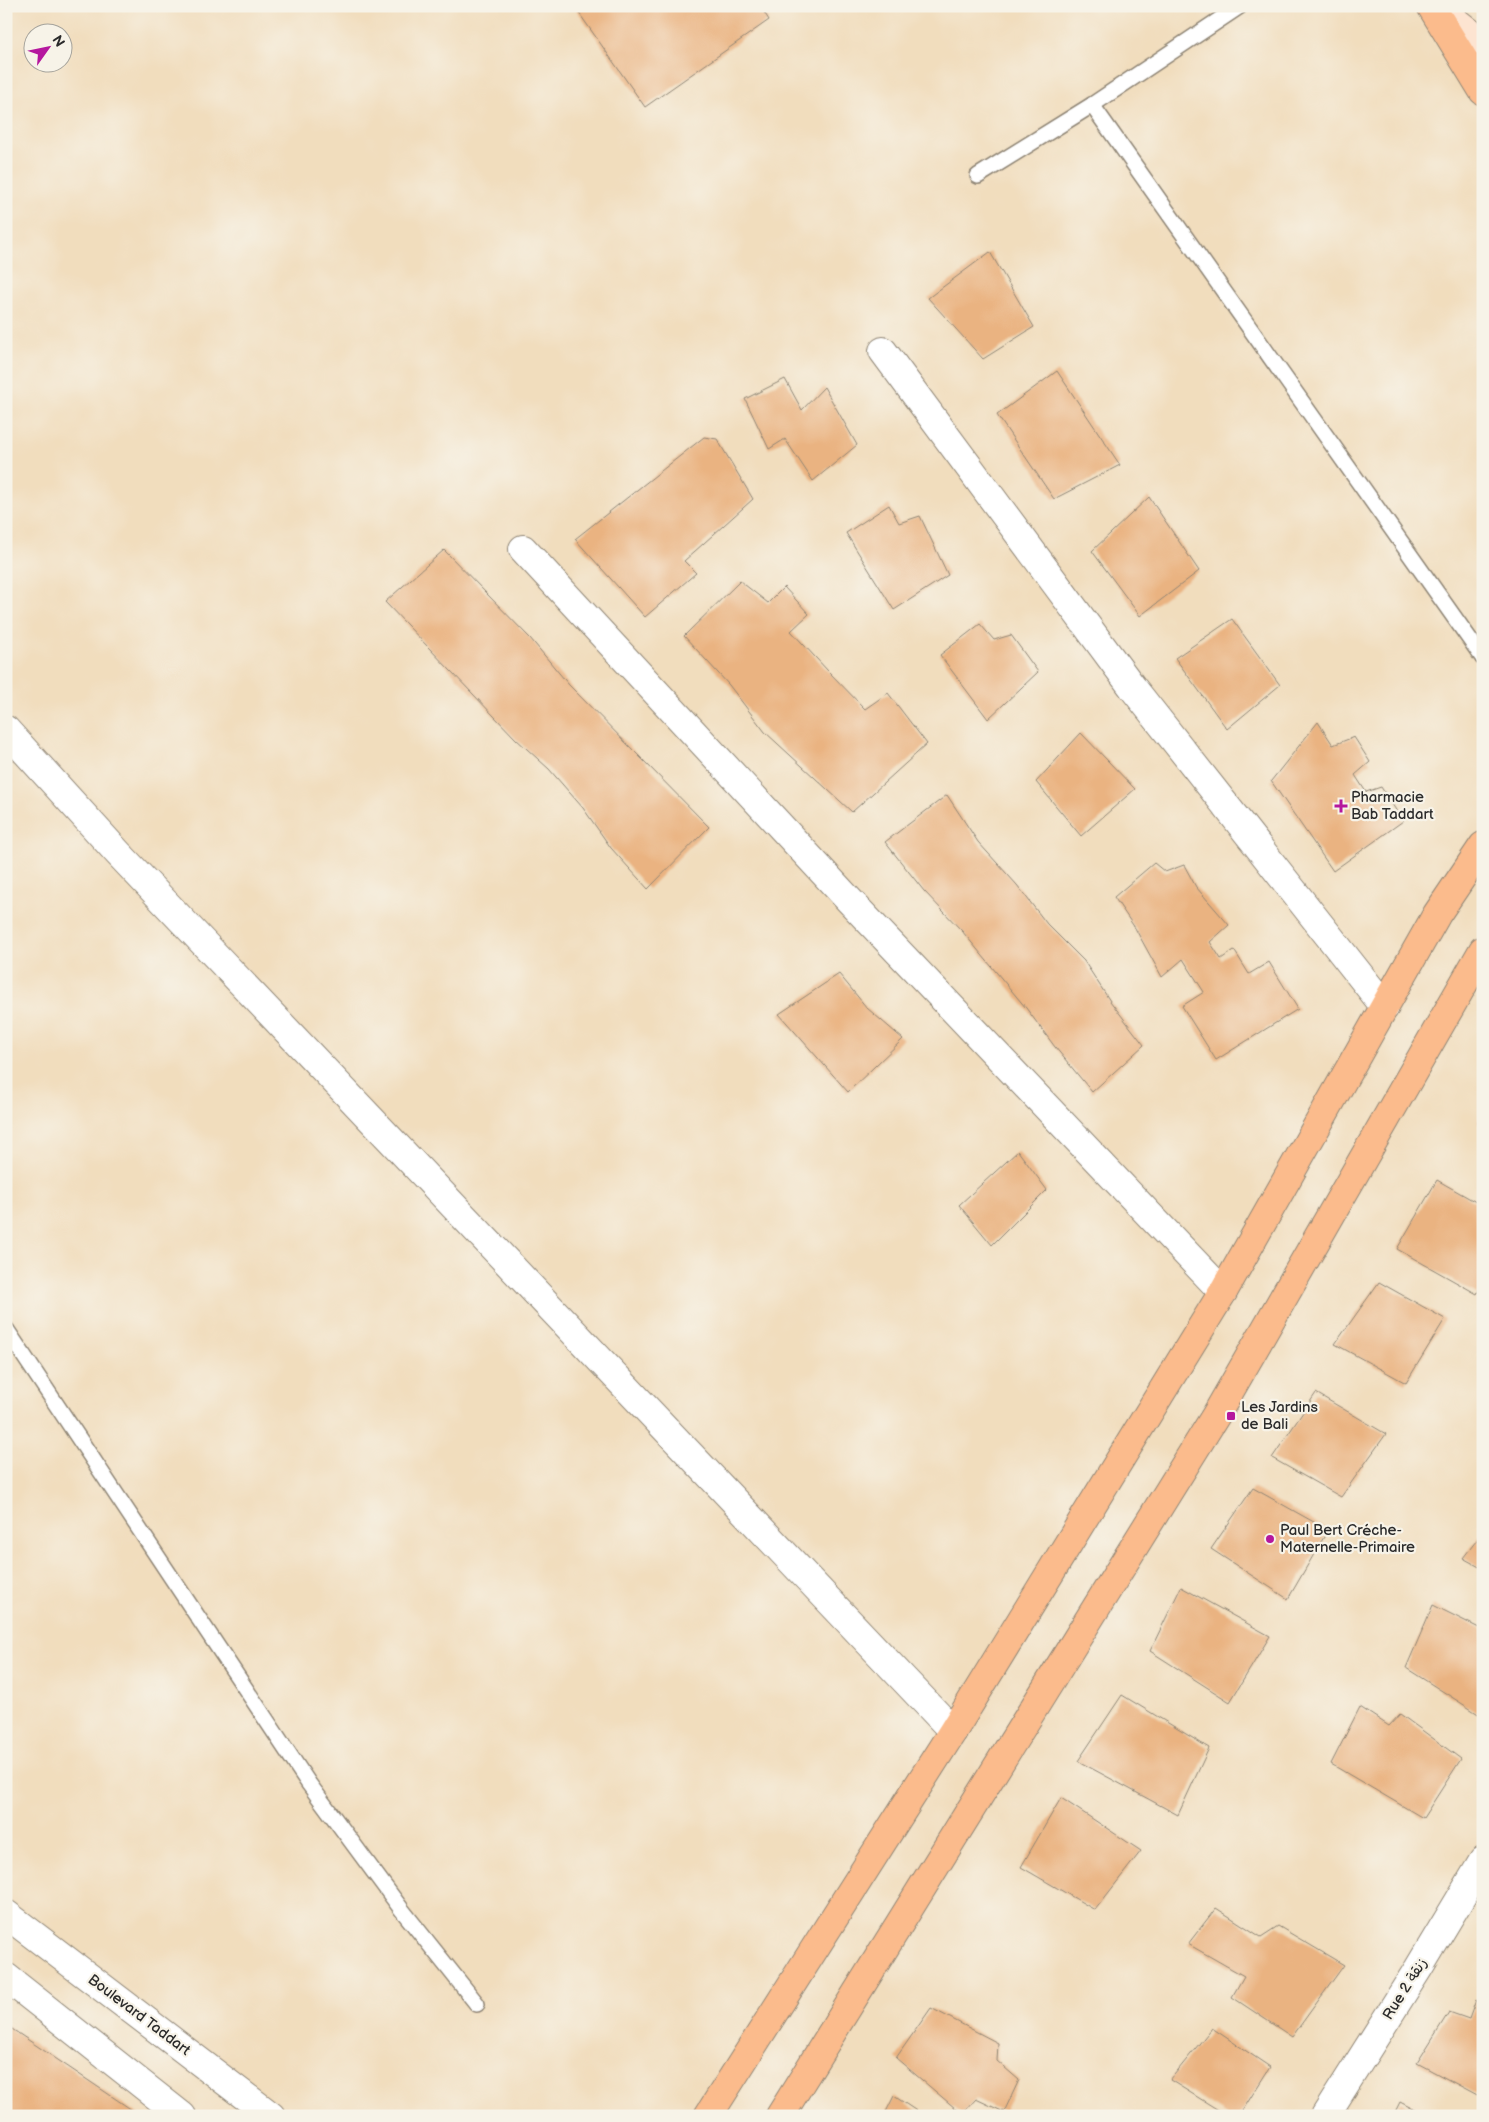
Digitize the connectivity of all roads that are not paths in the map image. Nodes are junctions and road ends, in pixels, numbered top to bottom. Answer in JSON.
{"nodes":[{"id":1,"x":1431,"y":6,"type":"edge"},
{"id":2,"x":1436,"y":6,"type":"edge"},
{"id":3,"x":1237,"y":7,"type":"edge"},
{"id":4,"x":1483,"y":42,"type":"edge"},
{"id":5,"x":1483,"y":91,"type":"edge"},
{"id":6,"x":1092,"y":105,"type":"junction"},
{"id":7,"x":978,"y":176,"type":"dead end"},
{"id":8,"x":883,"y":351,"type":"dead end"},
{"id":9,"x":524,"y":549,"type":"dead end"},
{"id":10,"x":1483,"y":658,"type":"edge"},
{"id":11,"x":6,"y":730,"type":"edge"},
{"id":12,"x":1483,"y":846,"type":"edge"},
{"id":13,"x":1483,"y":950,"type":"edge"},
{"id":14,"x":1385,"y":1007,"type":"junction"},
{"id":15,"x":1223,"y":1292,"type":"junction"},
{"id":16,"x":6,"y":1329,"type":"edge"},
{"id":17,"x":953,"y":1730,"type":"junction"},
{"id":18,"x":1483,"y":1861,"type":"edge"},
{"id":19,"x":6,"y":1914,"type":"edge"},
{"id":20,"x":6,"y":1977,"type":"edge"},
{"id":21,"x":477,"y":2004,"type":"dead end"},
{"id":22,"x":182,"y":2116,"type":"edge"},
{"id":23,"x":272,"y":2116,"type":"edge"},
{"id":24,"x":708,"y":2116,"type":"edge"},
{"id":25,"x":780,"y":2116,"type":"edge"},
{"id":26,"x":1325,"y":2116,"type":"edge"}],
"edges":[{"from":1,"to":5,"type":"main road"},
{"from":2,"to":4,"type":"main road"},
{"from":3,"to":6,"type":"lane"},
{"from":6,"to":7,"type":"lane"},
{"from":6,"to":10,"type":"lane"},
{"from":8,"to":14,"type":"street"},
{"from":9,"to":15,"type":"street"},
{"from":11,"to":17,"type":"street"},
{"from":12,"to":14,"type":"main road"},
{"from":13,"to":25,"type":"main road"},
{"from":14,"to":15,"type":"main road"},
{"from":15,"to":17,"type":"main road"},
{"from":16,"to":21,"type":"lane"},
{"from":17,"to":24,"type":"main road"},
{"from":18,"to":26,"type":"street","name":"Rue 2 زنقة"},
{"from":19,"to":23,"type":"street","name":"Boulevard Taddart"},
{"from":20,"to":22,"type":"street"}]}
